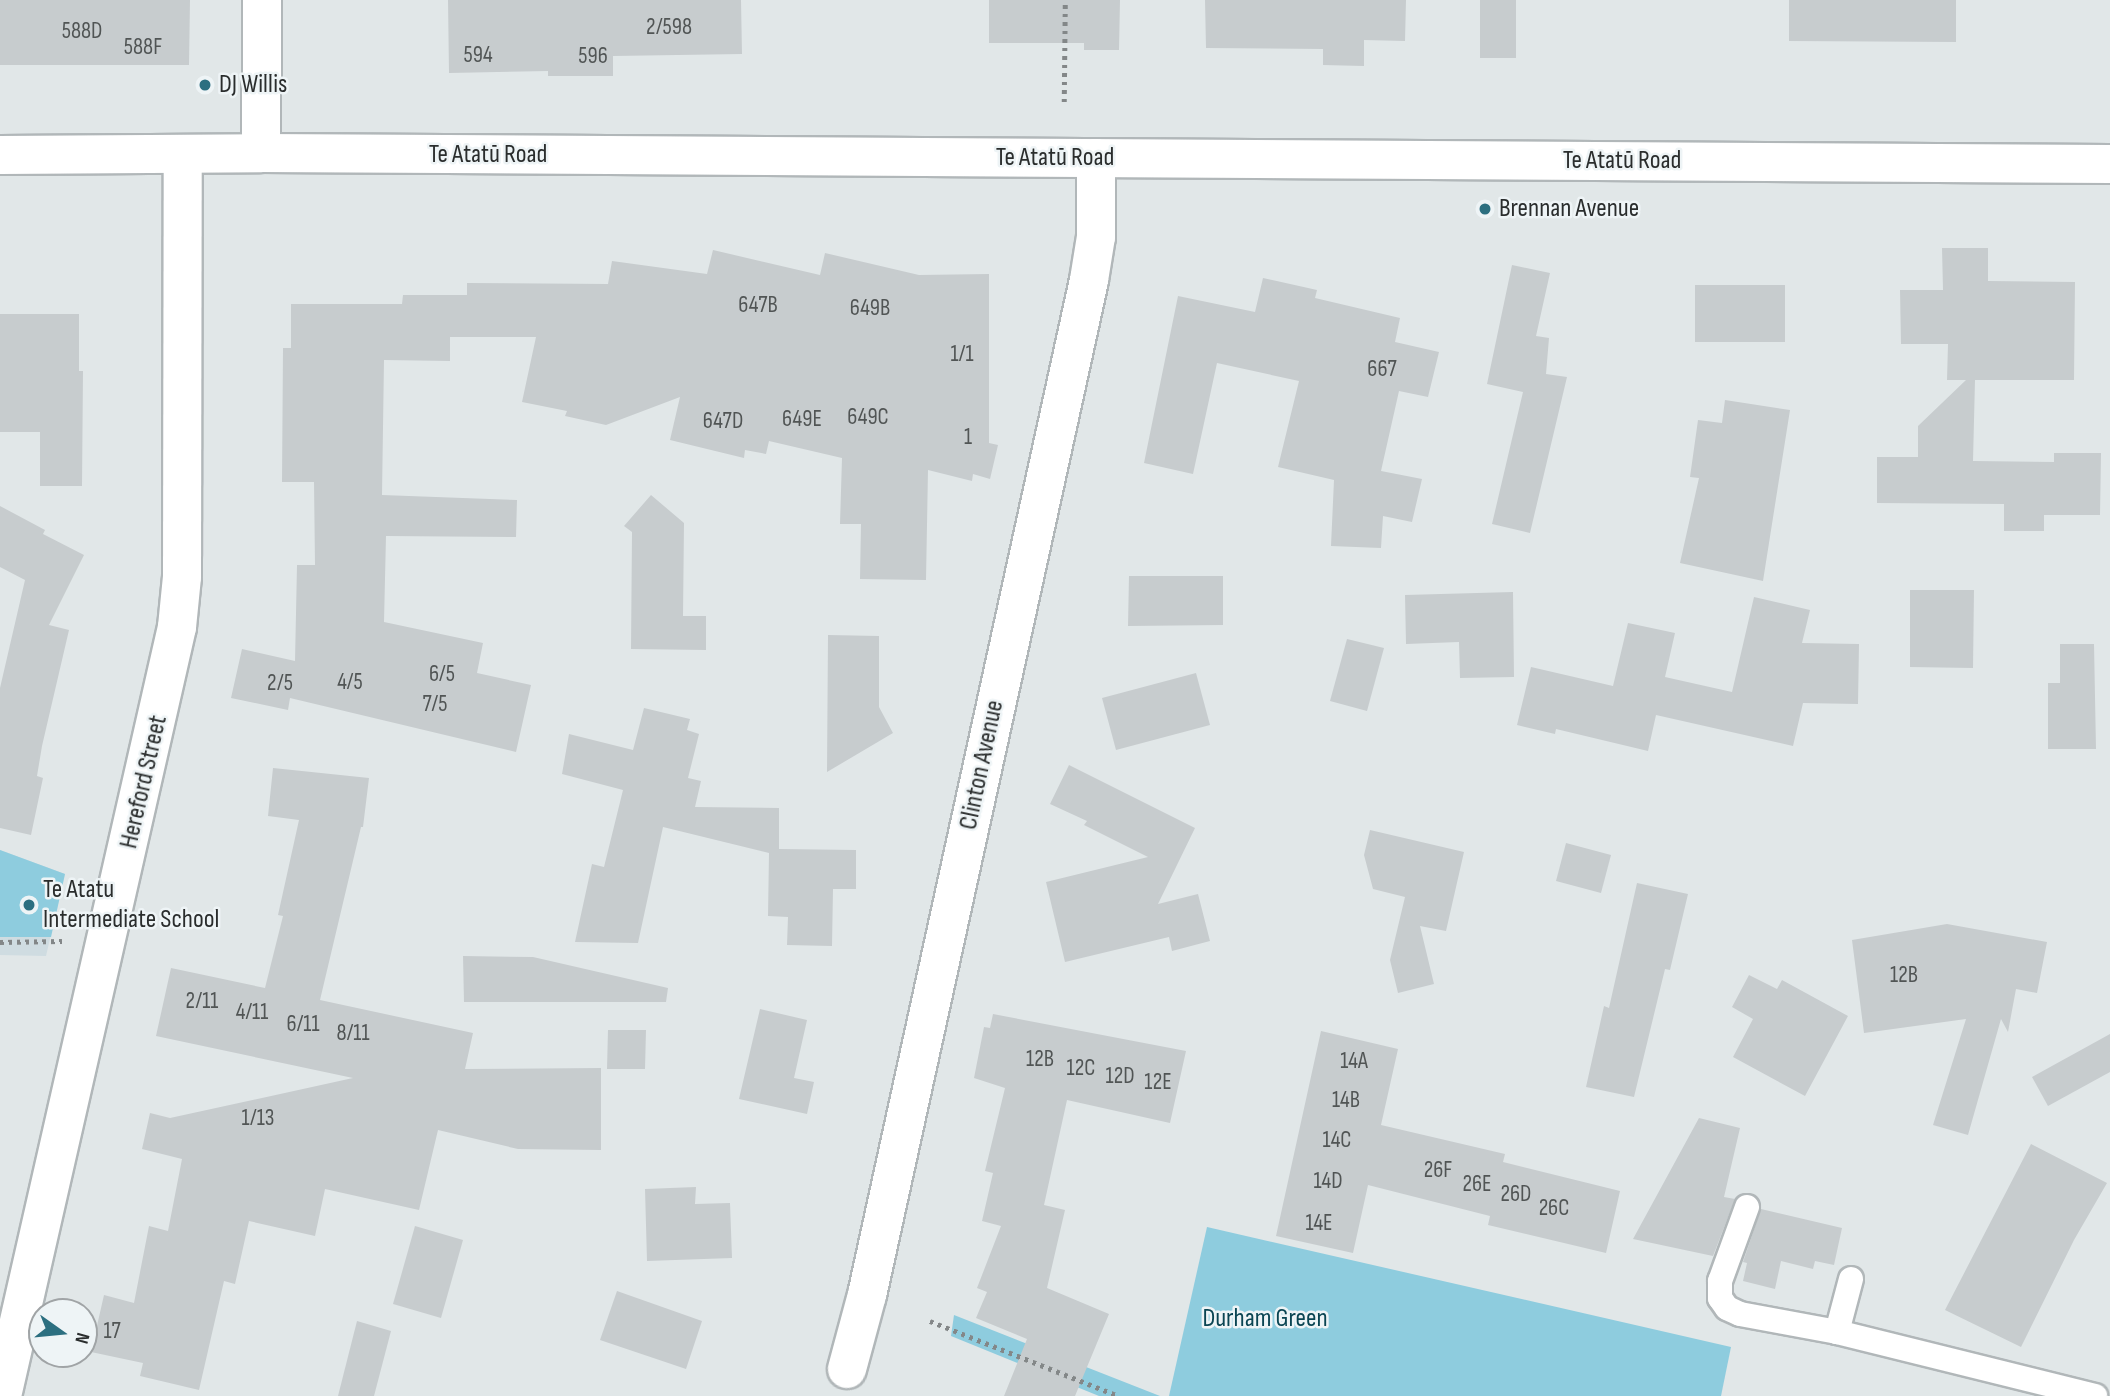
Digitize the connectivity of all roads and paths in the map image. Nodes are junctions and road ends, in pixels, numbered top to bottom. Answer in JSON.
{"nodes":[{"id":1,"x":262,"y":0,"type":"edge"},
{"id":2,"x":1065,"y":0,"type":"edge"},
{"id":3,"x":1064,"y":102,"type":"dead end"},
{"id":4,"x":261,"y":153,"type":"junction"},
{"id":5,"x":0,"y":155,"type":"edge"},
{"id":6,"x":183,"y":155,"type":"junction"},
{"id":7,"x":1096,"y":158,"type":"junction"},
{"id":8,"x":2110,"y":164,"type":"edge"},
{"id":9,"x":0,"y":942,"type":"edge"},
{"id":10,"x":49,"y":942,"type":"dead end"},
{"id":11,"x":1747,"y":1208,"type":"dead end"},
{"id":12,"x":1851,"y":1279,"type":"dead end"},
{"id":13,"x":930,"y":1321,"type":"dead end"},
{"id":14,"x":1837,"y":1332,"type":"junction"},
{"id":15,"x":847,"y":1368,"type":"dead end"},
{"id":16,"x":2,"y":1396,"type":"edge"},
{"id":17,"x":1118,"y":1396,"type":"edge"},
{"id":18,"x":2095,"y":1396,"type":"edge"}],
"edges":[{"from":1,"to":4,"type":"street"},
{"from":2,"to":3,"type":"path"},
{"from":4,"to":6,"type":"street","name":"Te Atatū Road"},
{"from":4,"to":7,"type":"street","name":"Te Atatū Road"},
{"from":5,"to":6,"type":"street","name":"Te Atatū Road"},
{"from":6,"to":16,"type":"street","name":"Hereford Street"},
{"from":7,"to":8,"type":"street","name":"Te Atatū Road"},
{"from":7,"to":15,"type":"street","name":"Clinton Avenue"},
{"from":9,"to":10,"type":"path"},
{"from":11,"to":14,"type":"lane"},
{"from":12,"to":14,"type":"lane"},
{"from":13,"to":17,"type":"path"},
{"from":14,"to":18,"type":"lane"}]}
